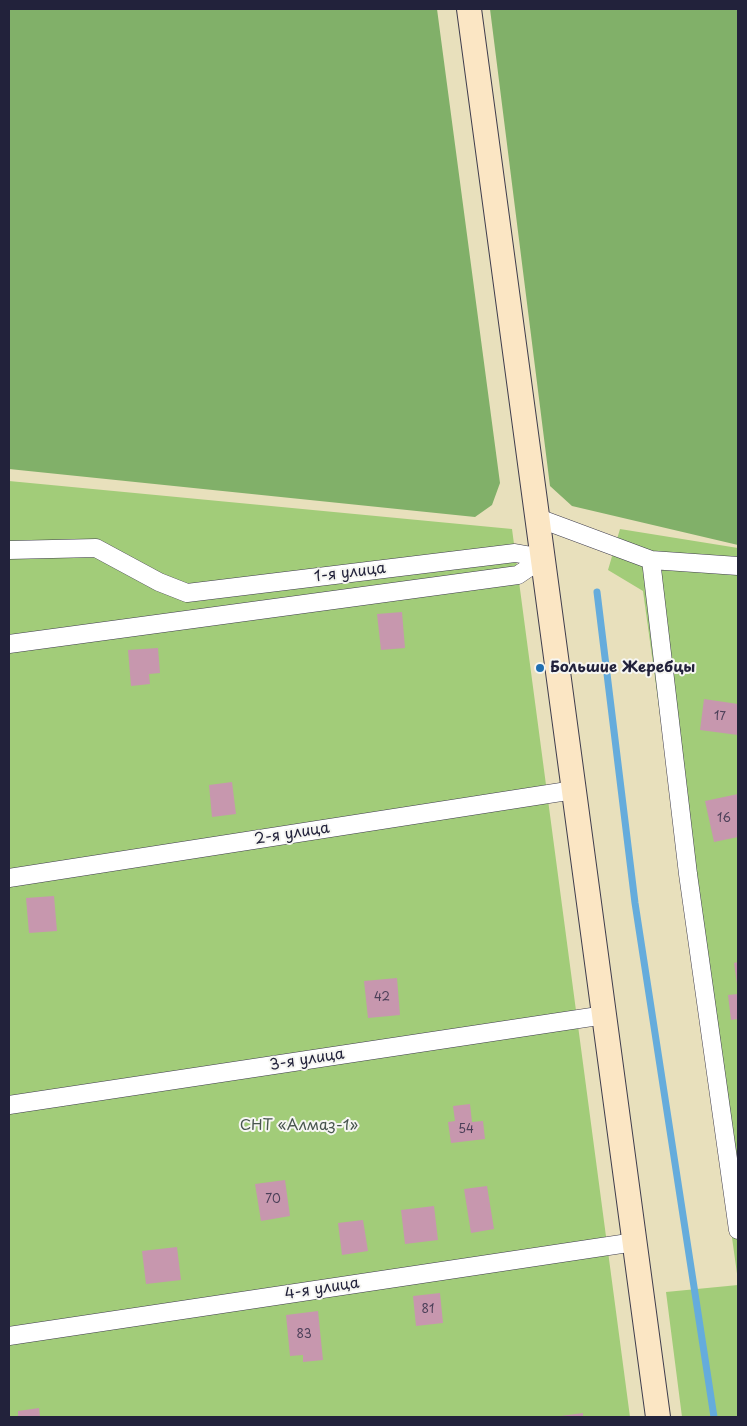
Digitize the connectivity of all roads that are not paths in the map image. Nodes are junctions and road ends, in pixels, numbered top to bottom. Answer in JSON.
{"nodes":[{"id":1,"x":469,"y":9,"type":"edge"},
{"id":2,"x":538,"y":518,"type":"junction"},
{"id":3,"x":9,"y":550,"type":"edge"},
{"id":4,"x":543,"y":558,"type":"junction"},
{"id":5,"x":651,"y":560,"type":"junction"},
{"id":6,"x":738,"y":566,"type":"edge"},
{"id":7,"x":9,"y":644,"type":"edge"},
{"id":8,"x":574,"y":790,"type":"junction"},
{"id":9,"x":9,"y":878,"type":"edge"},
{"id":10,"x":604,"y":1015,"type":"junction"},
{"id":11,"x":9,"y":1105,"type":"edge"},
{"id":12,"x":738,"y":1230,"type":"edge"},
{"id":13,"x":635,"y":1242,"type":"junction"},
{"id":14,"x":9,"y":1336,"type":"edge"},
{"id":15,"x":658,"y":1417,"type":"edge"}],
"edges":[{"from":1,"to":2,"type":"main road"},
{"from":2,"to":4,"type":"main road"},
{"from":2,"to":5,"type":"street"},
{"from":3,"to":4,"type":"street","name":"1-я улица"},
{"from":4,"to":7,"type":"street"},
{"from":4,"to":8,"type":"main road"},
{"from":5,"to":6,"type":"street"},
{"from":5,"to":12,"type":"street"},
{"from":8,"to":9,"type":"street","name":"2-я улица"},
{"from":8,"to":10,"type":"main road"},
{"from":10,"to":11,"type":"street","name":"3-я улица"},
{"from":10,"to":13,"type":"main road"},
{"from":13,"to":14,"type":"street","name":"4-я улица"},
{"from":13,"to":15,"type":"main road"}]}
